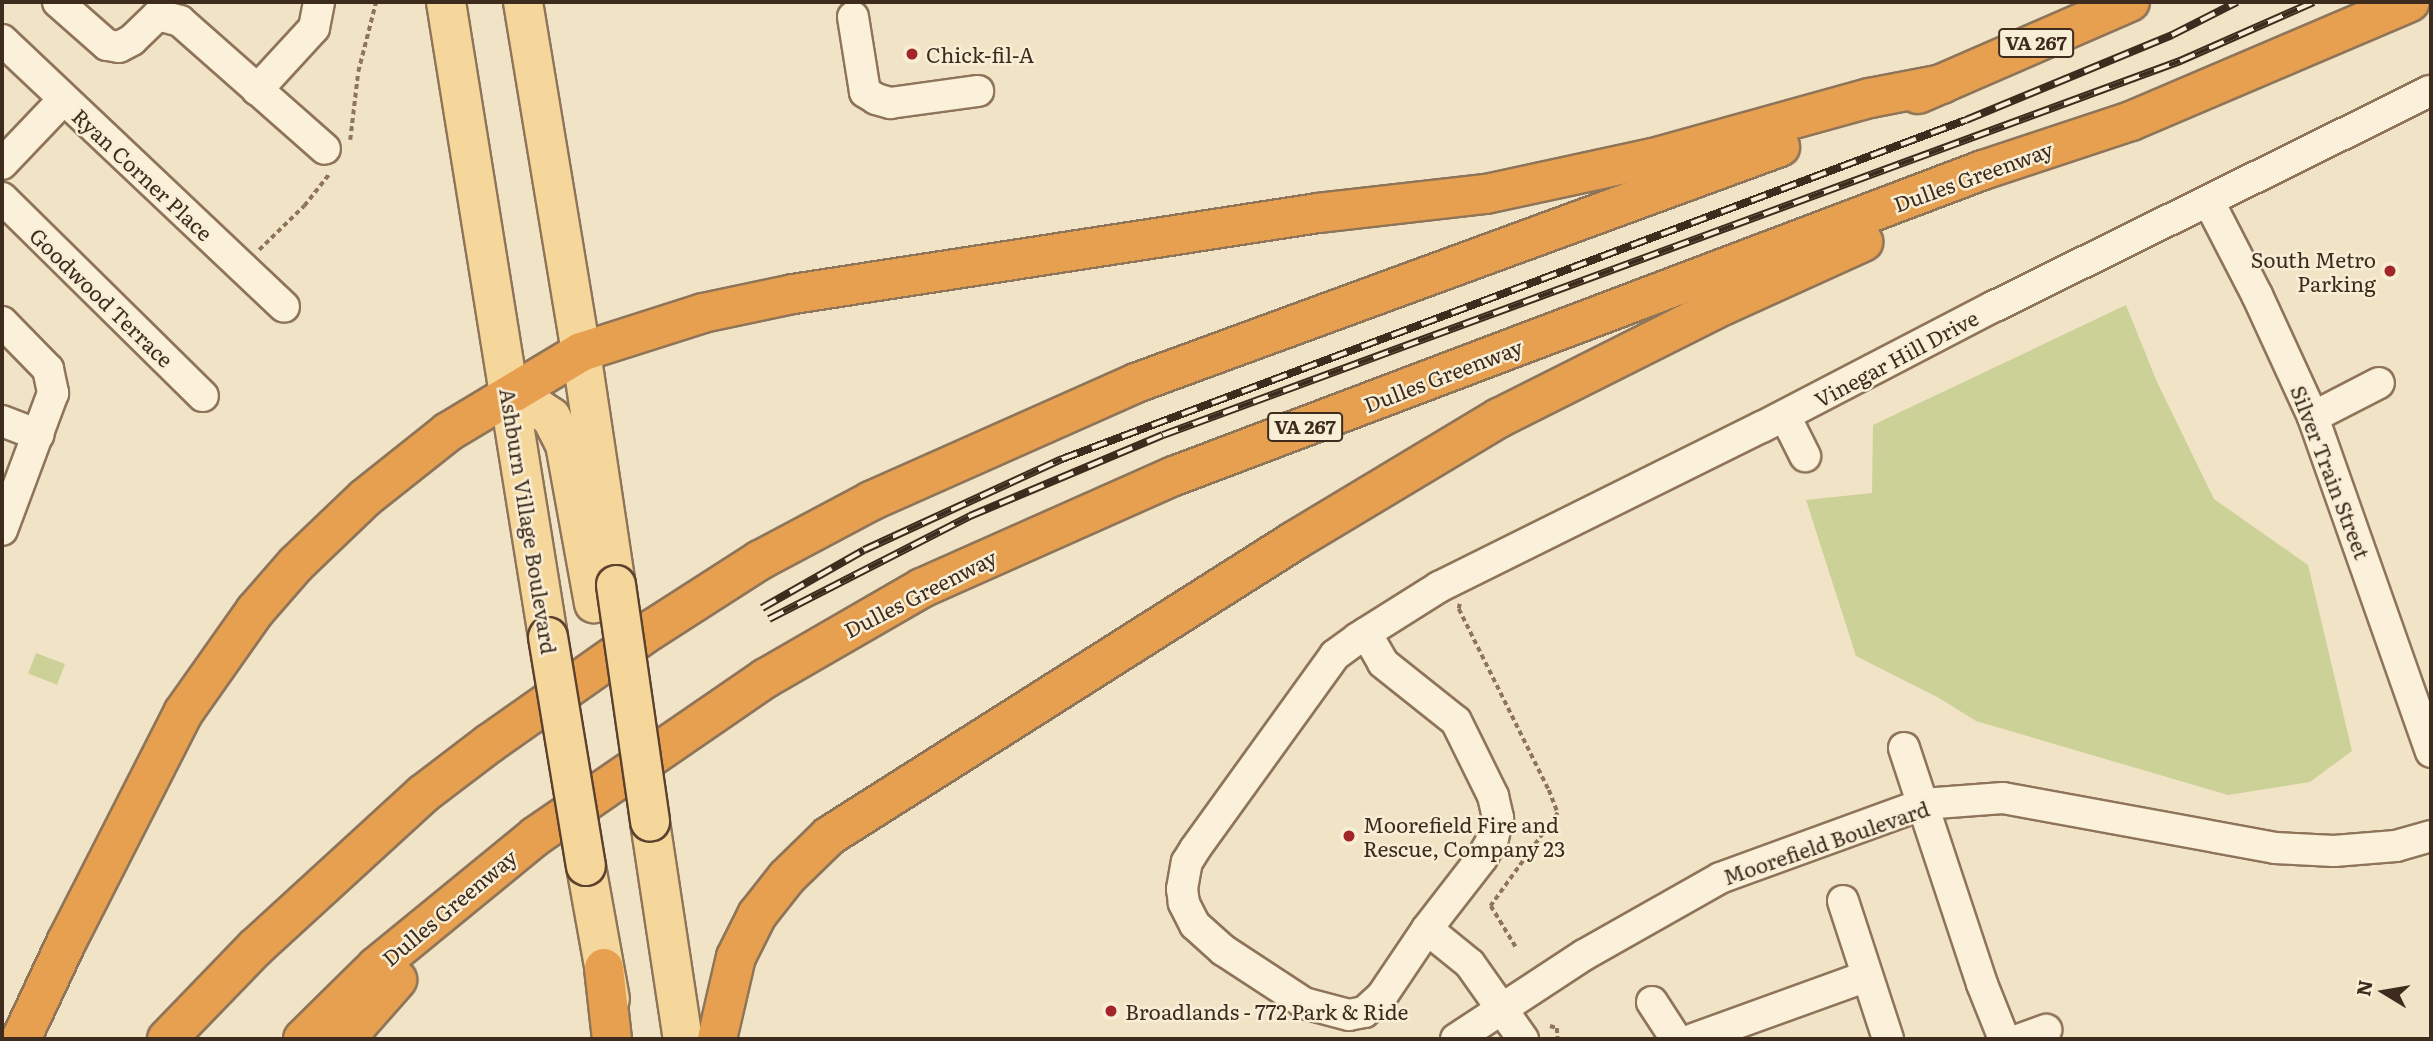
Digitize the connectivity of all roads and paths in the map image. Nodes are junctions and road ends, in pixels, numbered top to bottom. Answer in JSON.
{"nodes":[{"id":1,"x":58,"y":2,"type":"edge"},
{"id":2,"x":318,"y":2,"type":"edge"},
{"id":3,"x":446,"y":2,"type":"edge"},
{"id":4,"x":523,"y":2,"type":"edge"},
{"id":5,"x":2130,"y":2,"type":"edge"},
{"id":6,"x":2410,"y":2,"type":"edge"},
{"id":7,"x":852,"y":18,"type":"dead end"},
{"id":8,"x":2,"y":40,"type":"edge"},
{"id":9,"x":1942,"y":84,"type":"junction"},
{"id":10,"x":257,"y":90,"type":"junction"},
{"id":11,"x":978,"y":91,"type":"dead end"},
{"id":12,"x":2431,"y":91,"type":"edge"},
{"id":13,"x":62,"y":100,"type":"junction"},
{"id":14,"x":2131,"y":121,"type":"junction"},
{"id":15,"x":325,"y":149,"type":"dead end"},
{"id":16,"x":2,"y":164,"type":"edge"},
{"id":17,"x":2,"y":198,"type":"edge"},
{"id":18,"x":2209,"y":202,"type":"junction"},
{"id":19,"x":284,"y":307,"type":"dead end"},
{"id":20,"x":2,"y":322,"type":"edge"},
{"id":21,"x":581,"y":352,"type":"junction"},
{"id":22,"x":2379,"y":383,"type":"dead end"},
{"id":23,"x":203,"y":396,"type":"dead end"},
{"id":24,"x":509,"y":396,"type":"junction"},
{"id":25,"x":1785,"y":416,"type":"junction"},
{"id":26,"x":2313,"y":417,"type":"junction"},
{"id":27,"x":2,"y":421,"type":"edge"},
{"id":28,"x":38,"y":435,"type":"junction"},
{"id":29,"x":1805,"y":456,"type":"dead end"},
{"id":30,"x":2,"y":530,"type":"edge"},
{"id":31,"x":605,"y":594,"type":"junction"},
{"id":32,"x":1366,"y":633,"type":"junction"},
{"id":33,"x":1904,"y":748,"type":"dead end"},
{"id":34,"x":2431,"y":752,"type":"edge"},
{"id":35,"x":1923,"y":804,"type":"junction"},
{"id":36,"x":536,"y":836,"type":"junction"},
{"id":37,"x":2431,"y":836,"type":"edge"},
{"id":38,"x":1843,"y":901,"type":"dead end"},
{"id":39,"x":1427,"y":929,"type":"junction"},
{"id":40,"x":604,"y":968,"type":"junction"},
{"id":41,"x":1867,"y":976,"type":"junction"},
{"id":42,"x":1652,"y":1002,"type":"dead end"},
{"id":43,"x":1502,"y":1010,"type":"junction"},
{"id":44,"x":681,"y":1025,"type":"edge"},
{"id":45,"x":1550,"y":1027,"type":"dead end"},
{"id":46,"x":21,"y":1039,"type":"edge"},
{"id":47,"x":167,"y":1039,"type":"edge"},
{"id":48,"x":303,"y":1039,"type":"edge"},
{"id":49,"x":345,"y":1039,"type":"edge"},
{"id":50,"x":612,"y":1039,"type":"edge"},
{"id":51,"x":618,"y":1039,"type":"edge"},
{"id":52,"x":717,"y":1039,"type":"edge"},
{"id":53,"x":1456,"y":1039,"type":"edge"},
{"id":54,"x":1523,"y":1039,"type":"edge"},
{"id":55,"x":1558,"y":1039,"type":"edge"},
{"id":56,"x":1676,"y":1039,"type":"edge"},
{"id":57,"x":1693,"y":1039,"type":"edge"},
{"id":58,"x":1888,"y":1039,"type":"edge"},
{"id":59,"x":2004,"y":1039,"type":"edge"}],
"edges":[{"from":1,"to":10,"type":"street"},
{"from":2,"to":10,"type":"street"},
{"from":3,"to":24,"type":"main road","name":"Ashburn Village Boulevard"},
{"from":4,"to":21,"type":"main road"},
{"from":5,"to":9,"type":"highway","number":"VA 267"},
{"from":6,"to":14,"type":"highway","name":"Dulles Greenway","number":"VA 267"},
{"from":7,"to":11,"type":"street"},
{"from":8,"to":13,"type":"street","name":"Ryan Corner Place"},
{"from":9,"to":21,"type":"highway"},
{"from":9,"to":47,"type":"highway","number":"VA 267"},
{"from":10,"to":15,"type":"street"},
{"from":12,"to":18,"type":"street","name":"Vinegar Hill Drive"},
{"from":13,"to":16,"type":"street"},
{"from":13,"to":19,"type":"street","name":"Ryan Corner Place"},
{"from":14,"to":36,"type":"highway","name":"Dulles Greenway","number":"VA 267"},
{"from":14,"to":52,"type":"highway"},
{"from":17,"to":23,"type":"street","name":"Goodwood Terrace"},
{"from":18,"to":25,"type":"street","name":"Vinegar Hill Drive"},
{"from":18,"to":26,"type":"street","name":"Silver Train Street"},
{"from":20,"to":28,"type":"street"},
{"from":21,"to":24,"type":"highway"},
{"from":21,"to":31,"type":"main road"},
{"from":22,"to":26,"type":"street"},
{"from":24,"to":31,"type":"main road"},
{"from":24,"to":40,"type":"main road","name":"Ashburn Village Boulevard","bridge":true},
{"from":24,"to":46,"type":"highway"},
{"from":25,"to":29,"type":"street"},
{"from":25,"to":32,"type":"street","name":"Vinegar Hill Drive"},
{"from":26,"to":34,"type":"street","name":"Silver Train Street"},
{"from":27,"to":28,"type":"street"},
{"from":28,"to":30,"type":"street"},
{"from":31,"to":44,"type":"main road","bridge":true},
{"from":32,"to":39,"type":"street","name":"Vinegar Hill Drive"},
{"from":32,"to":39,"type":"street","name":"Vinegar Hill Drive"},
{"from":33,"to":35,"type":"street"},
{"from":35,"to":37,"type":"street","name":"Moorefield Boulevard"},
{"from":35,"to":43,"type":"street","name":"Moorefield Boulevard"},
{"from":35,"to":59,"type":"street"},
{"from":36,"to":48,"type":"highway","name":"Dulles Greenway","number":"VA 267"},
{"from":36,"to":49,"type":"highway"},
{"from":38,"to":41,"type":"street"},
{"from":39,"to":43,"type":"street"},
{"from":40,"to":50,"type":"highway"},
{"from":40,"to":51,"type":"main road","name":"Ashburn Village Boulevard"},
{"from":41,"to":57,"type":"street"},
{"from":41,"to":58,"type":"street"},
{"from":42,"to":56,"type":"street"},
{"from":43,"to":53,"type":"street","name":"Moorefield Boulevard"},
{"from":43,"to":54,"type":"street"},
{"from":45,"to":55,"type":"path"}]}
